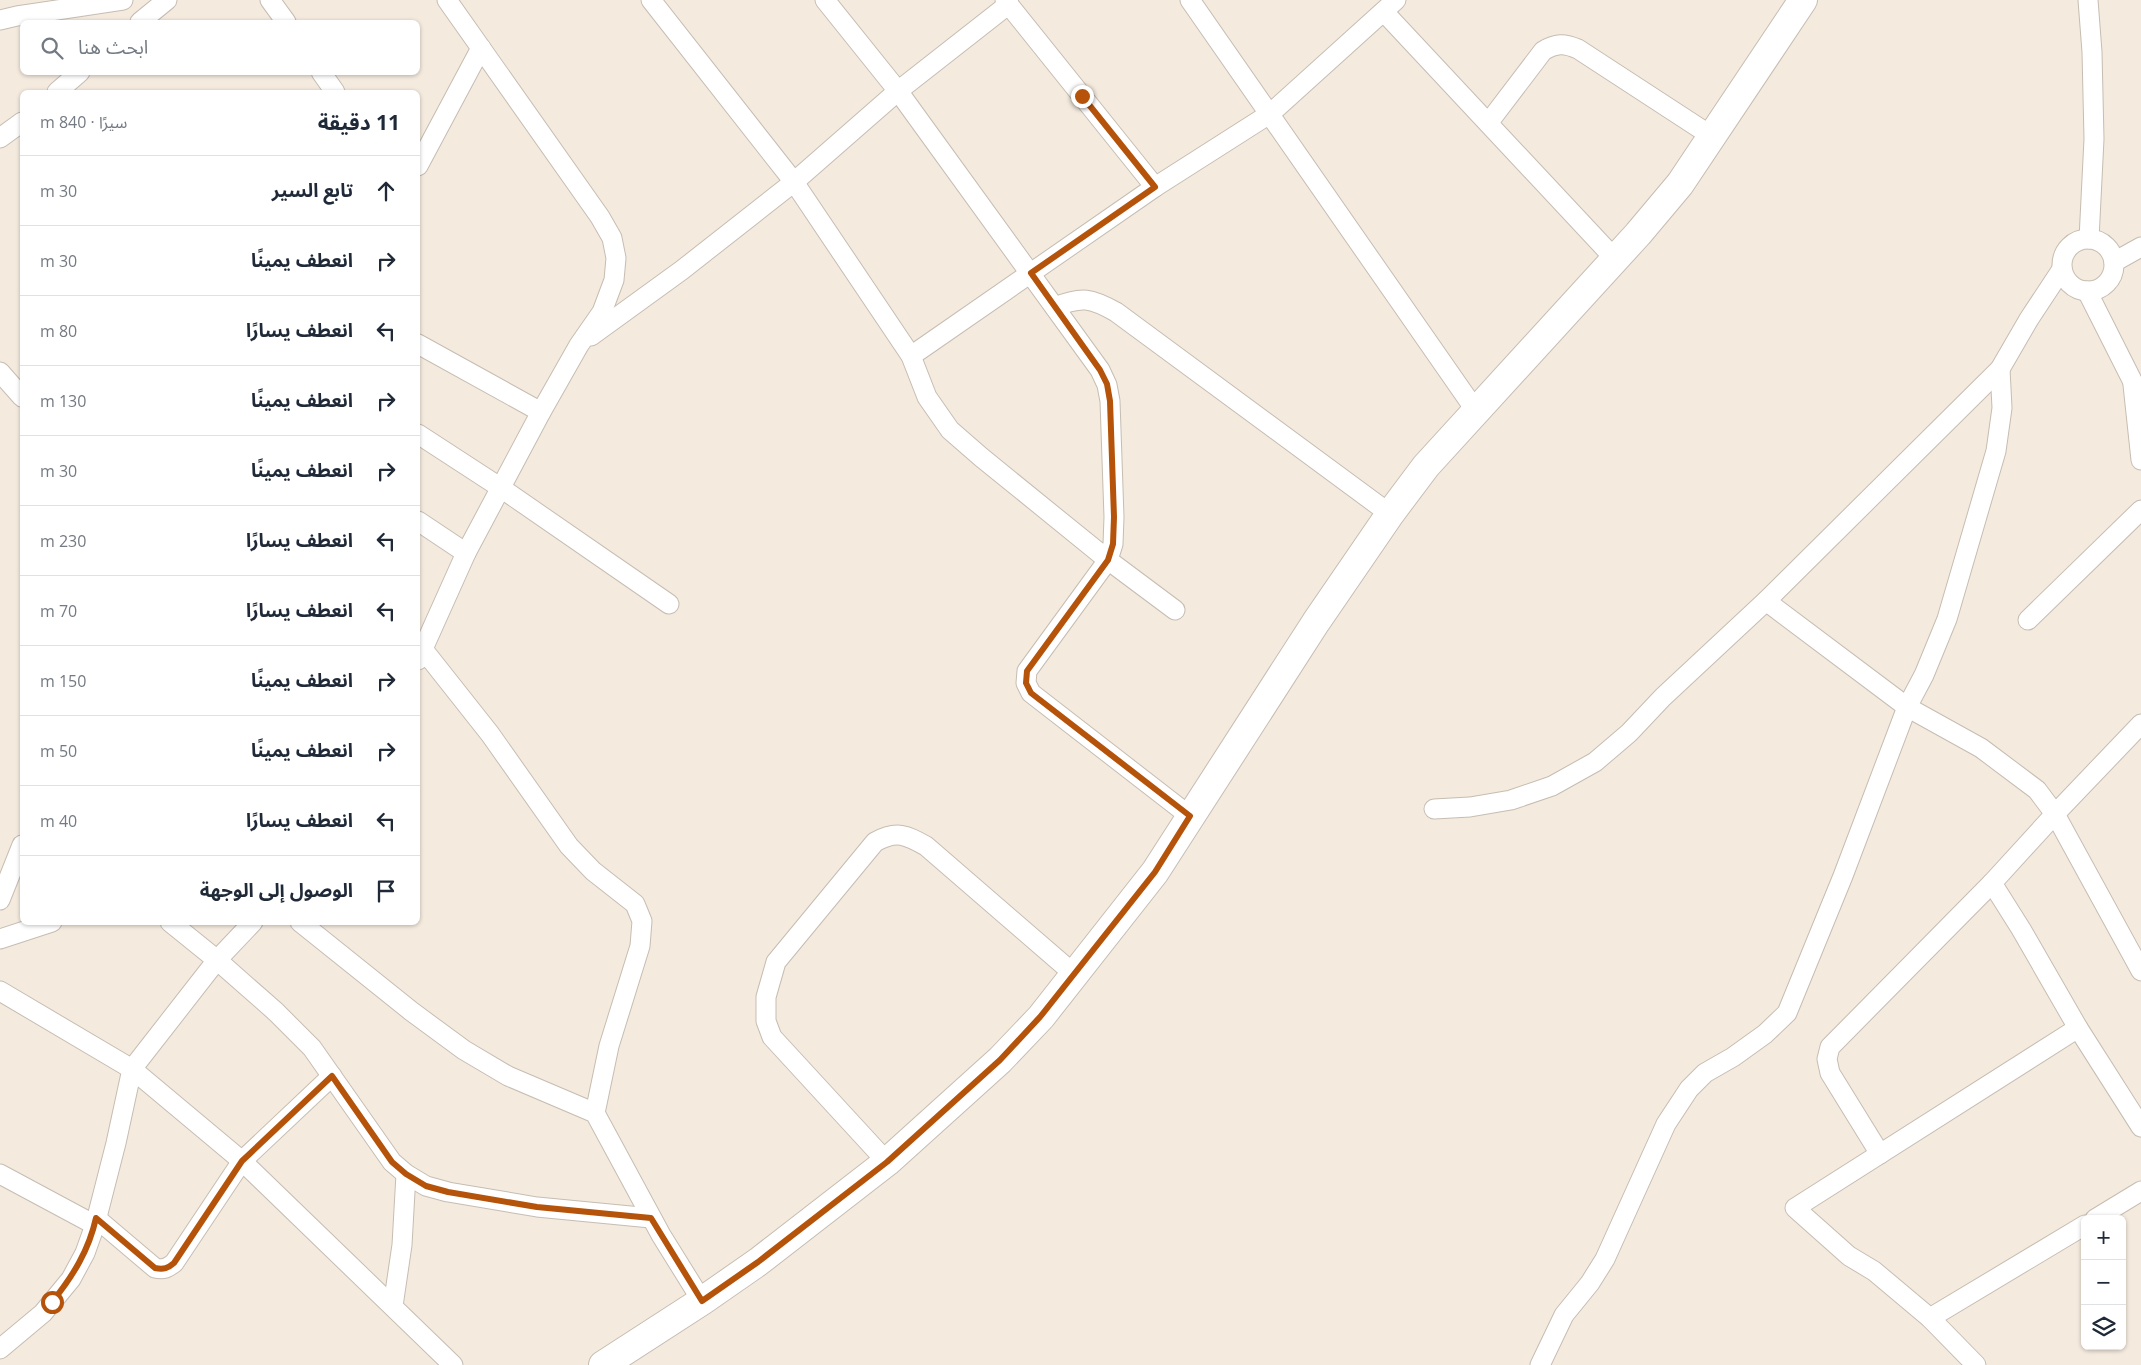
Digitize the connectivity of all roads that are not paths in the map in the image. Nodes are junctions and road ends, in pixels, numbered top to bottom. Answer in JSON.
{"nodes":[{"id":1,"x":123,"y":0,"type":"edge"},
{"id":2,"x":167,"y":0,"type":"edge"},
{"id":3,"x":270,"y":0,"type":"edge"},
{"id":4,"x":448,"y":0,"type":"edge"},
{"id":5,"x":651,"y":0,"type":"edge"},
{"id":6,"x":825,"y":0,"type":"edge"},
{"id":7,"x":1190,"y":0,"type":"edge"},
{"id":8,"x":1803,"y":0,"type":"edge"},
{"id":9,"x":2088,"y":0,"type":"edge"},
{"id":10,"x":1007,"y":2,"type":"edge"},
{"id":11,"x":1390,"y":6,"type":"edge"},
{"id":12,"x":0,"y":20,"type":"edge"},
{"id":13,"x":142,"y":20,"type":"edge"},
{"id":14,"x":285,"y":20,"type":"edge"},
{"id":15,"x":481,"y":48,"type":"junction"},
{"id":16,"x":77,"y":75,"type":"edge"},
{"id":17,"x":323,"y":75,"type":"edge"},
{"id":18,"x":59,"y":90,"type":"edge"},
{"id":19,"x":334,"y":90,"type":"edge"},
{"id":20,"x":898,"y":91,"type":"junction"},
{"id":21,"x":1271,"y":113,"type":"junction"},
{"id":22,"x":1489,"y":122,"type":"junction"},
{"id":23,"x":20,"y":123,"type":"edge"},
{"id":24,"x":1713,"y":137,"type":"junction"},
{"id":25,"x":0,"y":138,"type":"edge"},
{"id":26,"x":420,"y":162,"type":"edge"},
{"id":27,"x":794,"y":182,"type":"junction"},
{"id":28,"x":1155,"y":187,"type":"junction"},
{"id":29,"x":2089,"y":239,"type":"junction"},
{"id":30,"x":2141,"y":247,"type":"edge"},
{"id":31,"x":1615,"y":259,"type":"junction"},
{"id":32,"x":2114,"y":262,"type":"junction"},
{"id":33,"x":2062,"y":268,"type":"junction"},
{"id":34,"x":1031,"y":273,"type":"junction"},
{"id":35,"x":2087,"y":291,"type":"junction"},
{"id":36,"x":1055,"y":307,"type":"junction"},
{"id":37,"x":420,"y":345,"type":"edge"},
{"id":38,"x":579,"y":345,"type":"junction"},
{"id":39,"x":911,"y":356,"type":"junction"},
{"id":40,"x":2000,"y":369,"type":"junction"},
{"id":41,"x":0,"y":372,"type":"edge"},
{"id":42,"x":2137,"y":391,"type":"edge"},
{"id":43,"x":20,"y":395,"type":"edge"},
{"id":44,"x":1476,"y":411,"type":"junction"},
{"id":45,"x":541,"y":412,"type":"junction"},
{"id":46,"x":420,"y":435,"type":"edge"},
{"id":47,"x":2141,"y":460,"type":"edge"},
{"id":48,"x":501,"y":488,"type":"junction"},
{"id":49,"x":2141,"y":510,"type":"edge"},
{"id":50,"x":1390,"y":514,"type":"junction"},
{"id":51,"x":420,"y":523,"type":"edge"},
{"id":52,"x":466,"y":552,"type":"junction"},
{"id":53,"x":1108,"y":560,"type":"junction"},
{"id":54,"x":1766,"y":601,"type":"junction"},
{"id":55,"x":669,"y":604,"type":"dead end"},
{"id":56,"x":1176,"y":610,"type":"dead end"},
{"id":57,"x":2028,"y":620,"type":"dead end"},
{"id":58,"x":420,"y":649,"type":"edge"},
{"id":59,"x":420,"y":652,"type":"edge"},
{"id":60,"x":1907,"y":707,"type":"junction"},
{"id":61,"x":2141,"y":724,"type":"edge"},
{"id":62,"x":1434,"y":809,"type":"dead end"},
{"id":63,"x":2055,"y":814,"type":"junction"},
{"id":64,"x":1190,"y":816,"type":"junction"},
{"id":65,"x":20,"y":850,"type":"edge"},
{"id":66,"x":1992,"y":883,"type":"junction"},
{"id":67,"x":0,"y":900,"type":"edge"},
{"id":68,"x":43,"y":925,"type":"edge"},
{"id":69,"x":174,"y":925,"type":"edge"},
{"id":70,"x":250,"y":925,"type":"edge"},
{"id":71,"x":304,"y":925,"type":"edge"},
{"id":72,"x":0,"y":939,"type":"edge"},
{"id":73,"x":217,"y":960,"type":"junction"},
{"id":74,"x":2141,"y":970,"type":"edge"},
{"id":75,"x":1074,"y":974,"type":"junction"},
{"id":76,"x":0,"y":991,"type":"edge"},
{"id":77,"x":2078,"y":1028,"type":"junction"},
{"id":78,"x":132,"y":1069,"type":"junction"},
{"id":79,"x":332,"y":1076,"type":"junction"},
{"id":80,"x":595,"y":1113,"type":"junction"},
{"id":81,"x":2141,"y":1127,"type":"edge"},
{"id":82,"x":1880,"y":1154,"type":"junction"},
{"id":83,"x":242,"y":1161,"type":"junction"},
{"id":84,"x":887,"y":1162,"type":"junction"},
{"id":85,"x":0,"y":1174,"type":"edge"},
{"id":86,"x":406,"y":1174,"type":"junction"},
{"id":87,"x":2141,"y":1191,"type":"edge"},
{"id":88,"x":2102,"y":1215,"type":"edge"},
{"id":89,"x":651,"y":1218,"type":"junction"},
{"id":90,"x":95,"y":1222,"type":"junction"},
{"id":91,"x":2081,"y":1227,"type":"edge"},
{"id":92,"x":702,"y":1301,"type":"junction"},
{"id":93,"x":393,"y":1306,"type":"junction"},
{"id":94,"x":1930,"y":1318,"type":"junction"},
{"id":95,"x":0,"y":1349,"type":"edge"},
{"id":96,"x":453,"y":1365,"type":"edge"},
{"id":97,"x":603,"y":1365,"type":"edge"},
{"id":98,"x":1540,"y":1365,"type":"edge"},
{"id":99,"x":1976,"y":1365,"type":"edge"}],
"edges":[{"from":1,"to":12,"type":"street"},
{"from":2,"to":13,"type":"street"},
{"from":3,"to":14,"type":"street"},
{"from":4,"to":15,"type":"street"},
{"from":5,"to":27,"type":"street"},
{"from":6,"to":20,"type":"street"},
{"from":7,"to":21,"type":"street"},
{"from":8,"to":24,"type":"street"},
{"from":9,"to":29,"type":"street"},
{"from":10,"to":20,"type":"street"},
{"from":10,"to":28,"type":"street"},
{"from":11,"to":21,"type":"street"},
{"from":11,"to":22,"type":"street"},
{"from":15,"to":26,"type":"street"},
{"from":15,"to":38,"type":"street"},
{"from":16,"to":18,"type":"street"},
{"from":17,"to":19,"type":"street"},
{"from":20,"to":27,"type":"street"},
{"from":20,"to":34,"type":"street"},
{"from":21,"to":28,"type":"street"},
{"from":21,"to":44,"type":"street"},
{"from":22,"to":24,"type":"street"},
{"from":22,"to":31,"type":"street"},
{"from":23,"to":25,"type":"street"},
{"from":24,"to":31,"type":"street"},
{"from":27,"to":38,"type":"street"},
{"from":27,"to":39,"type":"street"},
{"from":28,"to":34,"type":"street"},
{"from":29,"to":32,"type":"street"},
{"from":29,"to":33,"type":"street"},
{"from":30,"to":32,"type":"street"},
{"from":31,"to":44,"type":"street"},
{"from":32,"to":35,"type":"street"},
{"from":33,"to":35,"type":"street"},
{"from":33,"to":40,"type":"street"},
{"from":34,"to":36,"type":"street"},
{"from":34,"to":39,"type":"street"},
{"from":35,"to":42,"type":"street"},
{"from":36,"to":50,"type":"street"},
{"from":36,"to":53,"type":"street"},
{"from":37,"to":45,"type":"street"},
{"from":38,"to":45,"type":"street"},
{"from":39,"to":53,"type":"street"},
{"from":40,"to":54,"type":"street"},
{"from":40,"to":60,"type":"street"},
{"from":41,"to":43,"type":"street"},
{"from":42,"to":47,"type":"street"},
{"from":44,"to":50,"type":"street"},
{"from":45,"to":48,"type":"street"},
{"from":46,"to":48,"type":"street"},
{"from":48,"to":52,"type":"street"},
{"from":48,"to":55,"type":"street"},
{"from":49,"to":57,"type":"street"},
{"from":50,"to":64,"type":"street"},
{"from":51,"to":52,"type":"street"},
{"from":52,"to":58,"type":"street"},
{"from":53,"to":56,"type":"street"},
{"from":53,"to":64,"type":"street"},
{"from":54,"to":60,"type":"street"},
{"from":54,"to":62,"type":"street"},
{"from":59,"to":80,"type":"street"},
{"from":60,"to":63,"type":"street"},
{"from":60,"to":98,"type":"street"},
{"from":61,"to":63,"type":"street"},
{"from":63,"to":66,"type":"street"},
{"from":63,"to":74,"type":"street"},
{"from":64,"to":75,"type":"street"},
{"from":65,"to":67,"type":"street"},
{"from":66,"to":77,"type":"street"},
{"from":66,"to":82,"type":"street"},
{"from":68,"to":72,"type":"street"},
{"from":69,"to":73,"type":"street"},
{"from":70,"to":73,"type":"street"},
{"from":71,"to":80,"type":"street"},
{"from":73,"to":78,"type":"street"},
{"from":73,"to":79,"type":"street"},
{"from":75,"to":84,"type":"street"},
{"from":75,"to":84,"type":"street"},
{"from":76,"to":78,"type":"street"},
{"from":77,"to":81,"type":"street"},
{"from":77,"to":82,"type":"street"},
{"from":78,"to":83,"type":"street"},
{"from":78,"to":90,"type":"street"},
{"from":79,"to":83,"type":"street"},
{"from":79,"to":86,"type":"street"},
{"from":80,"to":89,"type":"street"},
{"from":82,"to":94,"type":"street"},
{"from":83,"to":90,"type":"street"},
{"from":83,"to":93,"type":"street"},
{"from":84,"to":92,"type":"street"},
{"from":85,"to":90,"type":"street"},
{"from":86,"to":89,"type":"street"},
{"from":86,"to":93,"type":"street"},
{"from":87,"to":88,"type":"street"},
{"from":89,"to":92,"type":"street"},
{"from":90,"to":95,"type":"street"},
{"from":91,"to":94,"type":"street"},
{"from":92,"to":97,"type":"street"},
{"from":93,"to":96,"type":"street"},
{"from":94,"to":99,"type":"street"}]}
